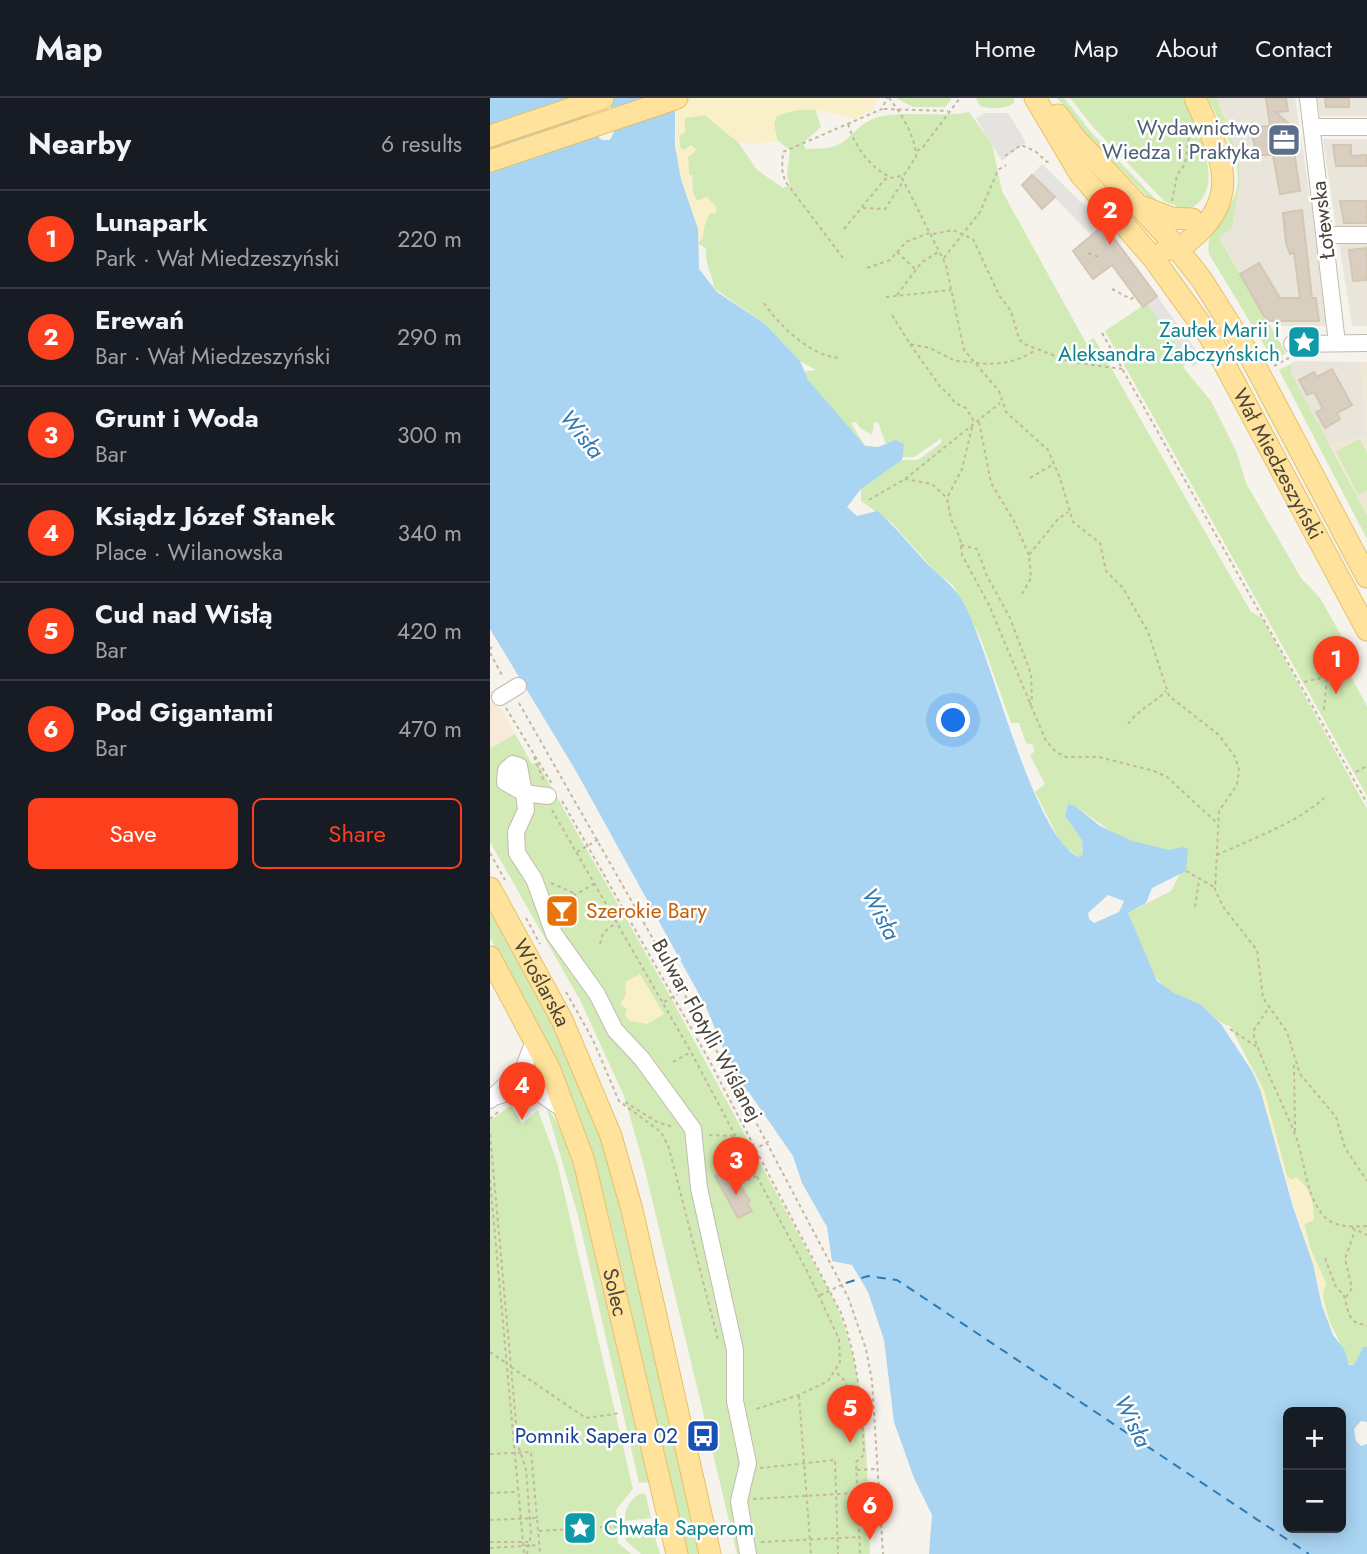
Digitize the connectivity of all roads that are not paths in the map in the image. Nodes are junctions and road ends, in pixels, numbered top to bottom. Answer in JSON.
{"nodes":[{"id":1,"x":603,"y":98,"type":"edge"},
{"id":2,"x":677,"y":98,"type":"edge"},
{"id":3,"x":1035,"y":98,"type":"edge"},
{"id":4,"x":1047,"y":98,"type":"edge"},
{"id":5,"x":1195,"y":98,"type":"edge"},
{"id":6,"x":1308,"y":98,"type":"edge"},
{"id":7,"x":1312,"y":127,"type":"junction"},
{"id":8,"x":1367,"y":127,"type":"edge"},
{"id":9,"x":490,"y":136,"type":"edge"},
{"id":10,"x":490,"y":161,"type":"edge"},
{"id":11,"x":1138,"y":204,"type":"junction"},
{"id":12,"x":1188,"y":234,"type":"junction"},
{"id":13,"x":1325,"y":235,"type":"junction"},
{"id":14,"x":1367,"y":235,"type":"edge"},
{"id":15,"x":1136,"y":236,"type":"junction"},
{"id":16,"x":1174,"y":284,"type":"junction"},
{"id":17,"x":1337,"y":343,"type":"junction"},
{"id":18,"x":1367,"y":343,"type":"edge"},
{"id":19,"x":1290,"y":351,"type":"road end"},
{"id":20,"x":1367,"y":576,"type":"edge"},
{"id":21,"x":1367,"y":630,"type":"edge"},
{"id":22,"x":548,"y":796,"type":"road end"},
{"id":23,"x":500,"y":888,"type":"edge"},
{"id":24,"x":490,"y":957,"type":"edge"},
{"id":25,"x":535,"y":1038,"type":"junction"},
{"id":26,"x":573,"y":1041,"type":"joint"},
{"id":27,"x":492,"y":1099,"type":"edge"},
{"id":28,"x":565,"y":1109,"type":"junction"},
{"id":29,"x":747,"y":1549,"type":"edge"},
{"id":30,"x":677,"y":1554,"type":"edge"},
{"id":31,"x":710,"y":1554,"type":"edge"}],
"edges":[{"from":1,"to":9,"type":"main road"},
{"from":2,"to":10,"type":"main road"},
{"from":3,"to":15,"type":"main road","name":"Wał Miedzeszyński"},
{"from":4,"to":11,"type":"main road","name":"Wał Miedzeszyński"},
{"from":5,"to":12,"type":"main road"},
{"from":6,"to":7,"type":"street","name":"Łotewska"},
{"from":7,"to":8,"type":"street"},
{"from":7,"to":13,"type":"street","name":"Łotewska"},
{"from":11,"to":12,"type":"main road","name":"Wał Miedzeszyński"},
{"from":11,"to":12,"type":"main road"},
{"from":12,"to":15,"type":"main road"},
{"from":12,"to":16,"type":"main road"},
{"from":12,"to":20,"type":"main road","name":"Wał Miedzeszyński"},
{"from":13,"to":14,"type":"street"},
{"from":13,"to":17,"type":"street","name":"Łotewska"},
{"from":15,"to":16,"type":"main road","name":"Wał Miedzeszyński"},
{"from":16,"to":21,"type":"main road","name":"Wał Miedzeszyński"},
{"from":17,"to":18,"type":"street"},
{"from":17,"to":19,"type":"street"},
{"from":22,"to":29,"type":"street"},
{"from":23,"to":26,"type":"main road","name":"Wioślarska"},
{"from":24,"to":25,"type":"main road","name":"Wioślarska"},
{"from":25,"to":27,"type":"street"},
{"from":25,"to":28,"type":"main road","name":"Solec"},
{"from":26,"to":31,"type":"main road","name":"Solec"},
{"from":27,"to":28,"type":"street"},
{"from":28,"to":30,"type":"main road","name":"Solec"}]}
